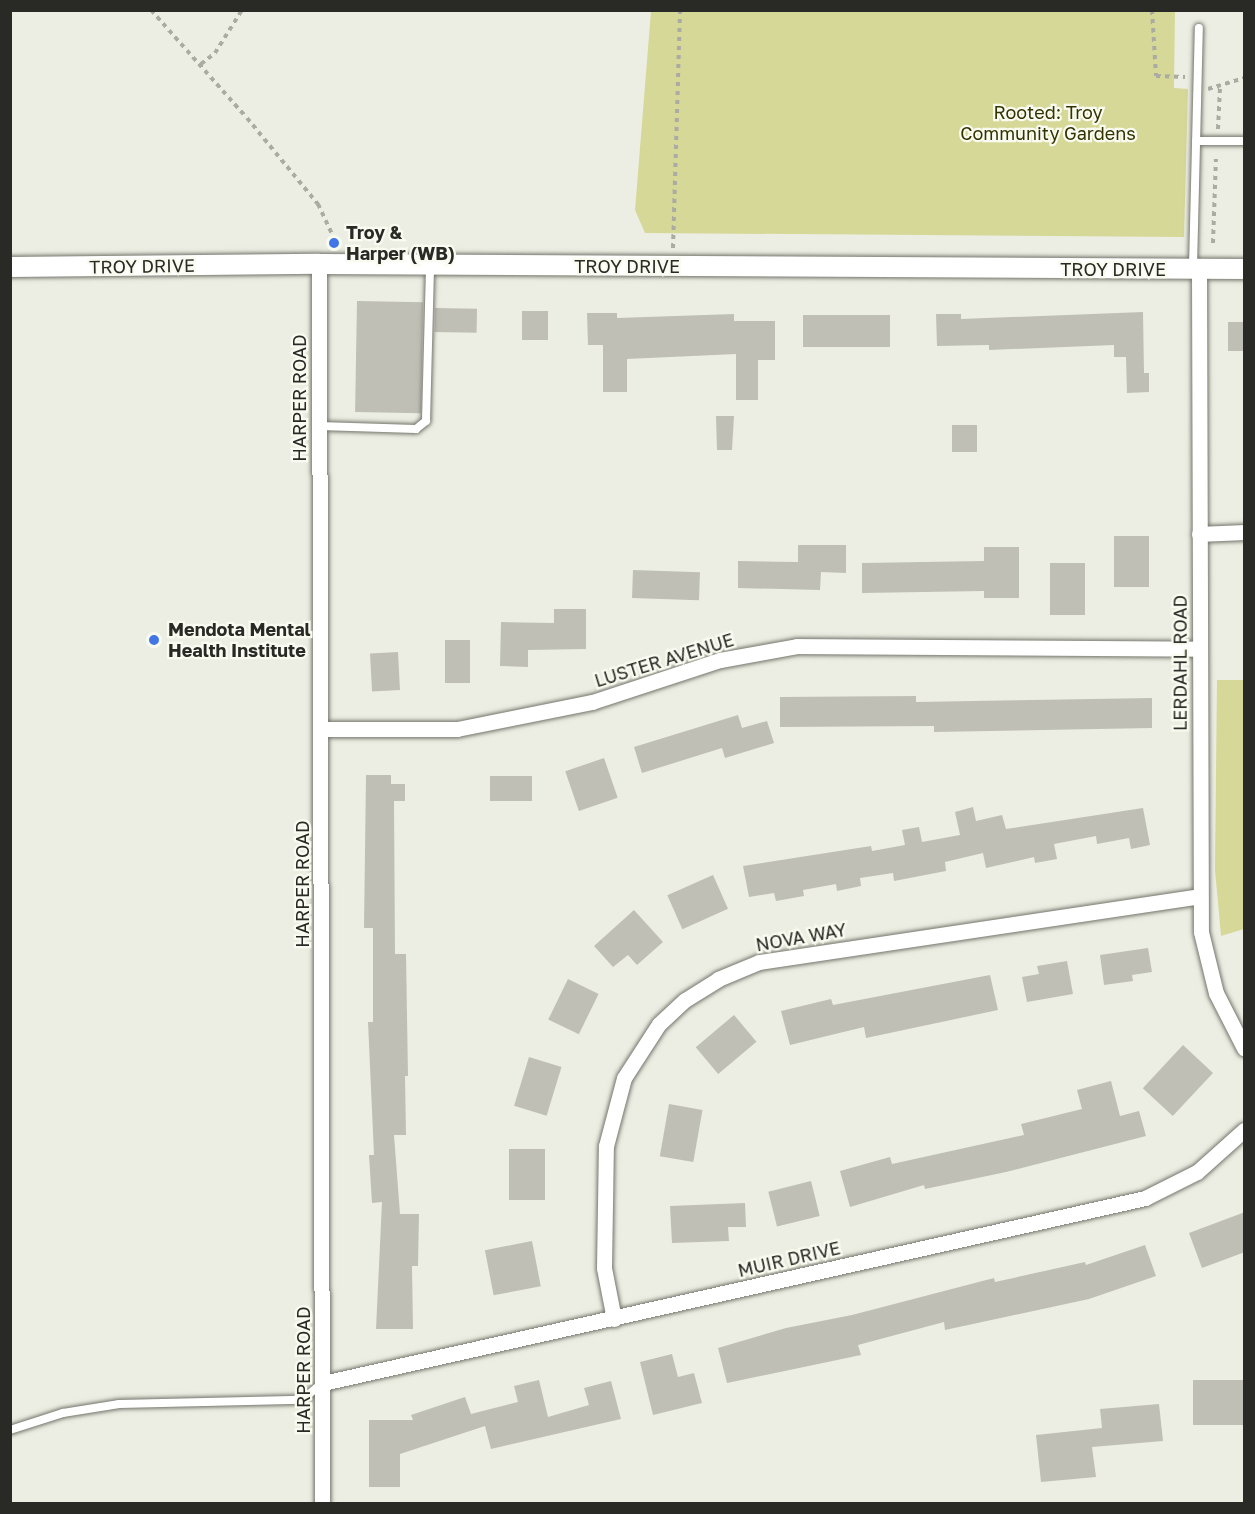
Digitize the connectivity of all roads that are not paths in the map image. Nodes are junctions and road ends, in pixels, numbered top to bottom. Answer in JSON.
{"nodes":[{"id":1,"x":1199,"y":28,"type":"dead end"},
{"id":2,"x":1196,"y":141,"type":"junction"},
{"id":3,"x":1245,"y":141,"type":"edge"},
{"id":4,"x":319,"y":264,"type":"junction"},
{"id":5,"x":430,"y":264,"type":"junction"},
{"id":6,"x":10,"y":267,"type":"edge"},
{"id":7,"x":1196,"y":269,"type":"junction"},
{"id":8,"x":1245,"y":269,"type":"edge"},
{"id":9,"x":318,"y":426,"type":"junction"},
{"id":10,"x":1245,"y":532,"type":"edge"},
{"id":11,"x":1199,"y":534,"type":"junction"},
{"id":12,"x":1200,"y":649,"type":"junction"},
{"id":13,"x":321,"y":729,"type":"junction"},
{"id":14,"x":1200,"y":896,"type":"junction"},
{"id":15,"x":1245,"y":1048,"type":"edge"},
{"id":16,"x":1245,"y":1130,"type":"edge"},
{"id":17,"x":614,"y":1319,"type":"junction"},
{"id":18,"x":322,"y":1383,"type":"junction"},
{"id":19,"x":10,"y":1430,"type":"edge"},
{"id":20,"x":322,"y":1503,"type":"edge"}],
"edges":[{"from":1,"to":2,"type":"lane"},
{"from":2,"to":3,"type":"lane"},
{"from":2,"to":7,"type":"lane"},
{"from":4,"to":5,"type":"street","name":"TROY DRIVE"},
{"from":4,"to":6,"type":"street","name":"TROY DRIVE"},
{"from":4,"to":9,"type":"street","name":"HARPER ROAD"},
{"from":5,"to":7,"type":"street","name":"TROY DRIVE"},
{"from":5,"to":9,"type":"lane"},
{"from":7,"to":8,"type":"street","name":"TROY DRIVE"},
{"from":7,"to":11,"type":"street","name":"LERDAHL ROAD"},
{"from":9,"to":13,"type":"street","name":"HARPER ROAD"},
{"from":10,"to":11,"type":"street"},
{"from":11,"to":12,"type":"street","name":"LERDAHL ROAD"},
{"from":12,"to":13,"type":"street","name":"LUSTER AVENUE"},
{"from":12,"to":14,"type":"street","name":"LERDAHL ROAD"},
{"from":13,"to":18,"type":"street","name":"HARPER ROAD"},
{"from":14,"to":15,"type":"street","name":"LERDAHL ROAD"},
{"from":14,"to":17,"type":"street","name":"NOVA WAY"},
{"from":16,"to":17,"type":"street","name":"MUIR DRIVE"},
{"from":17,"to":18,"type":"street","name":"MUIR DRIVE"},
{"from":18,"to":19,"type":"lane"},
{"from":18,"to":20,"type":"street","name":"HARPER ROAD"}]}
